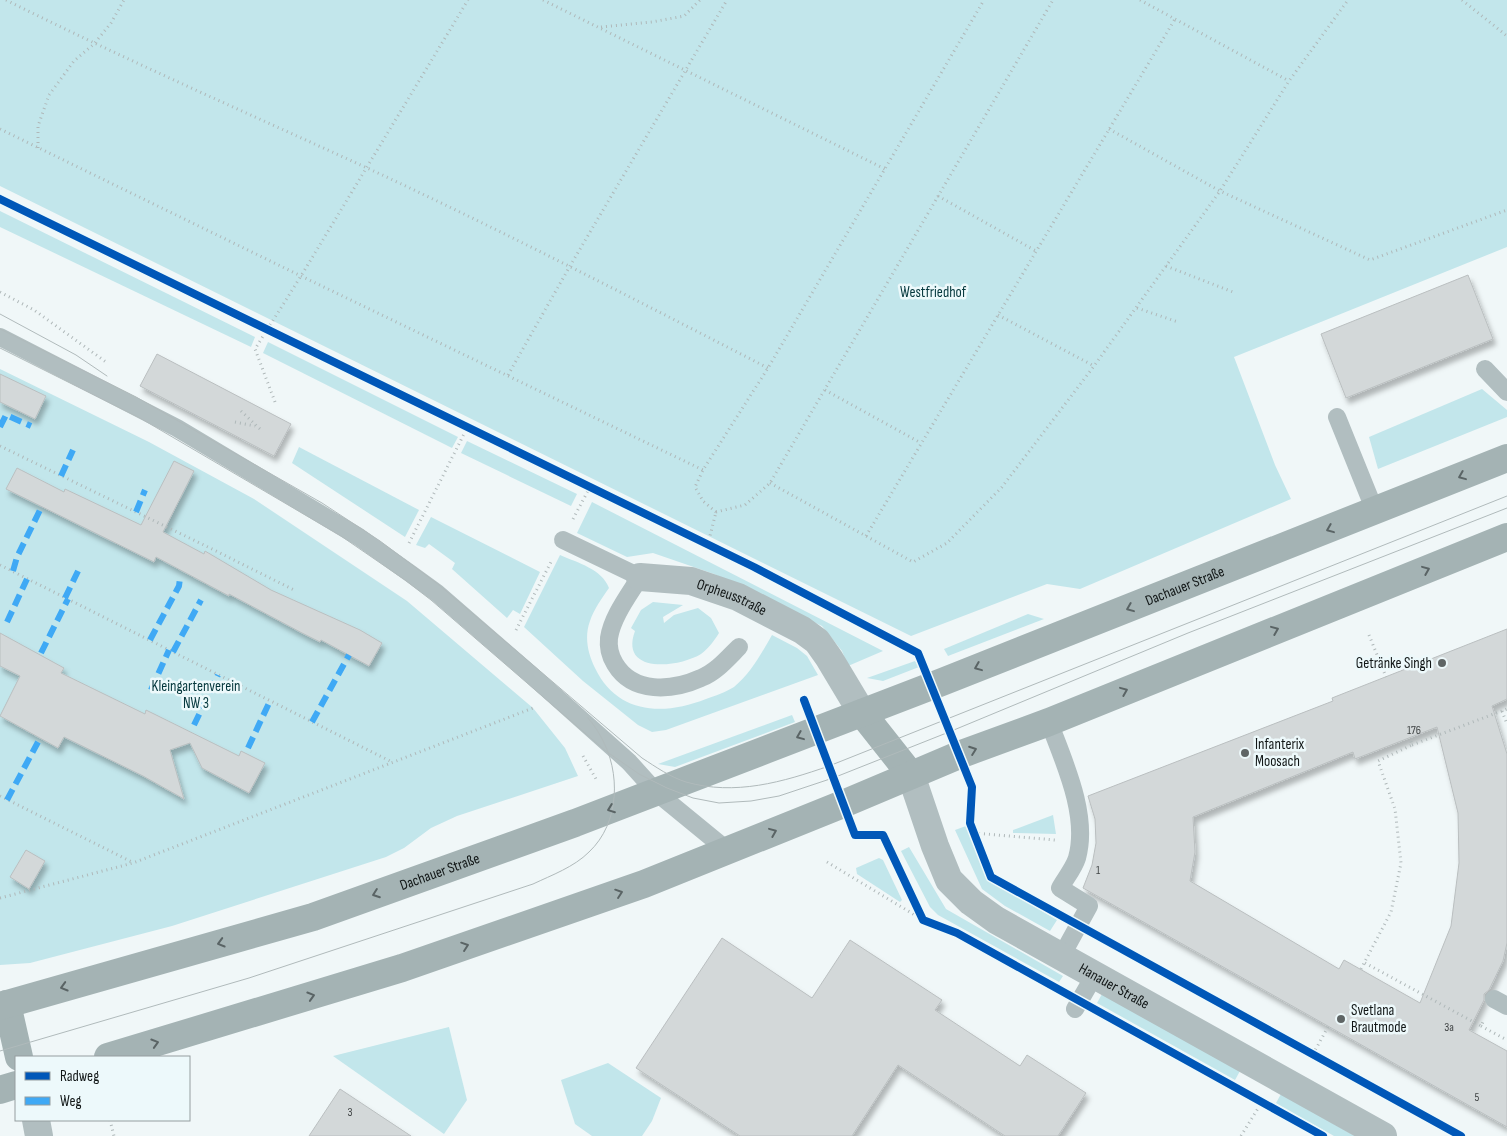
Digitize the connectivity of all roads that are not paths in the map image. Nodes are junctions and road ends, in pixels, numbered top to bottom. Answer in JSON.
{"nodes":[{"id":1,"x":0,"y":337,"type":"edge"},
{"id":2,"x":1485,"y":369,"type":"dead end"},
{"id":3,"x":1507,"y":392,"type":"edge"},
{"id":4,"x":1337,"y":417,"type":"dead end"},
{"id":5,"x":1507,"y":458,"type":"edge"},
{"id":6,"x":1375,"y":511,"type":"junction"},
{"id":7,"x":1507,"y":537,"type":"edge"},
{"id":8,"x":562,"y":540,"type":"dead end"},
{"id":9,"x":640,"y":577,"type":"junction"},
{"id":10,"x":739,"y":647,"type":"dead end"},
{"id":11,"x":862,"y":712,"type":"junction"},
{"id":12,"x":1048,"y":722,"type":"junction"},
{"id":13,"x":911,"y":775,"type":"junction"},
{"id":14,"x":656,"y":792,"type":"junction"},
{"id":15,"x":728,"y":851,"type":"junction"},
{"id":16,"x":1061,"y":957,"type":"junction"},
{"id":17,"x":1094,"y":976,"type":"junction"},
{"id":18,"x":4,"y":1005,"type":"edge"},
{"id":19,"x":1075,"y":1008,"type":"dead end"},
{"id":20,"x":19,"y":1056,"type":"edge"},
{"id":21,"x":111,"y":1056,"type":"edge"},
{"id":22,"x":15,"y":1085,"type":"edge"},
{"id":23,"x":0,"y":1090,"type":"edge"},
{"id":24,"x":36,"y":1121,"type":"edge"},
{"id":25,"x":39,"y":1136,"type":"edge"},
{"id":26,"x":1383,"y":1136,"type":"edge"}],
"edges":[{"from":1,"to":14,"type":"lane"},
{"from":2,"to":3,"type":"lane"},
{"from":4,"to":6,"type":"lane"},
{"from":5,"to":6,"type":"main road","name":"Dachauer Straße","one_way":true},
{"from":6,"to":11,"type":"main road","name":"Dachauer Straße","one_way":true},
{"from":12,"to":7,"type":"main road","one_way":true},
{"from":8,"to":9,"type":"lane","name":"Orpheusstraße"},
{"from":9,"to":10,"type":"lane"},
{"from":9,"to":11,"type":"street","name":"Orpheusstraße"},
{"from":11,"to":13,"type":"main road"},
{"from":11,"to":14,"type":"main road","name":"Dachauer Straße","one_way":true},
{"from":13,"to":12,"type":"main road","one_way":true},
{"from":12,"to":16,"type":"lane"},
{"from":15,"to":13,"type":"main road","one_way":true},
{"from":13,"to":16,"type":"street","name":"Hanauer Straße"},
{"from":14,"to":15,"type":"lane"},
{"from":14,"to":18,"type":"main road","name":"Dachauer Straße","one_way":true},
{"from":21,"to":15,"type":"main road","one_way":true},
{"from":16,"to":17,"type":"street","name":"Hanauer Straße"},
{"from":17,"to":19,"type":"lane"},
{"from":17,"to":26,"type":"street","name":"Hanauer Straße"},
{"from":18,"to":20,"type":"main road","name":"Dachauer Straße"},
{"from":22,"to":23,"type":"main road"},
{"from":24,"to":25,"type":"street"}]}
